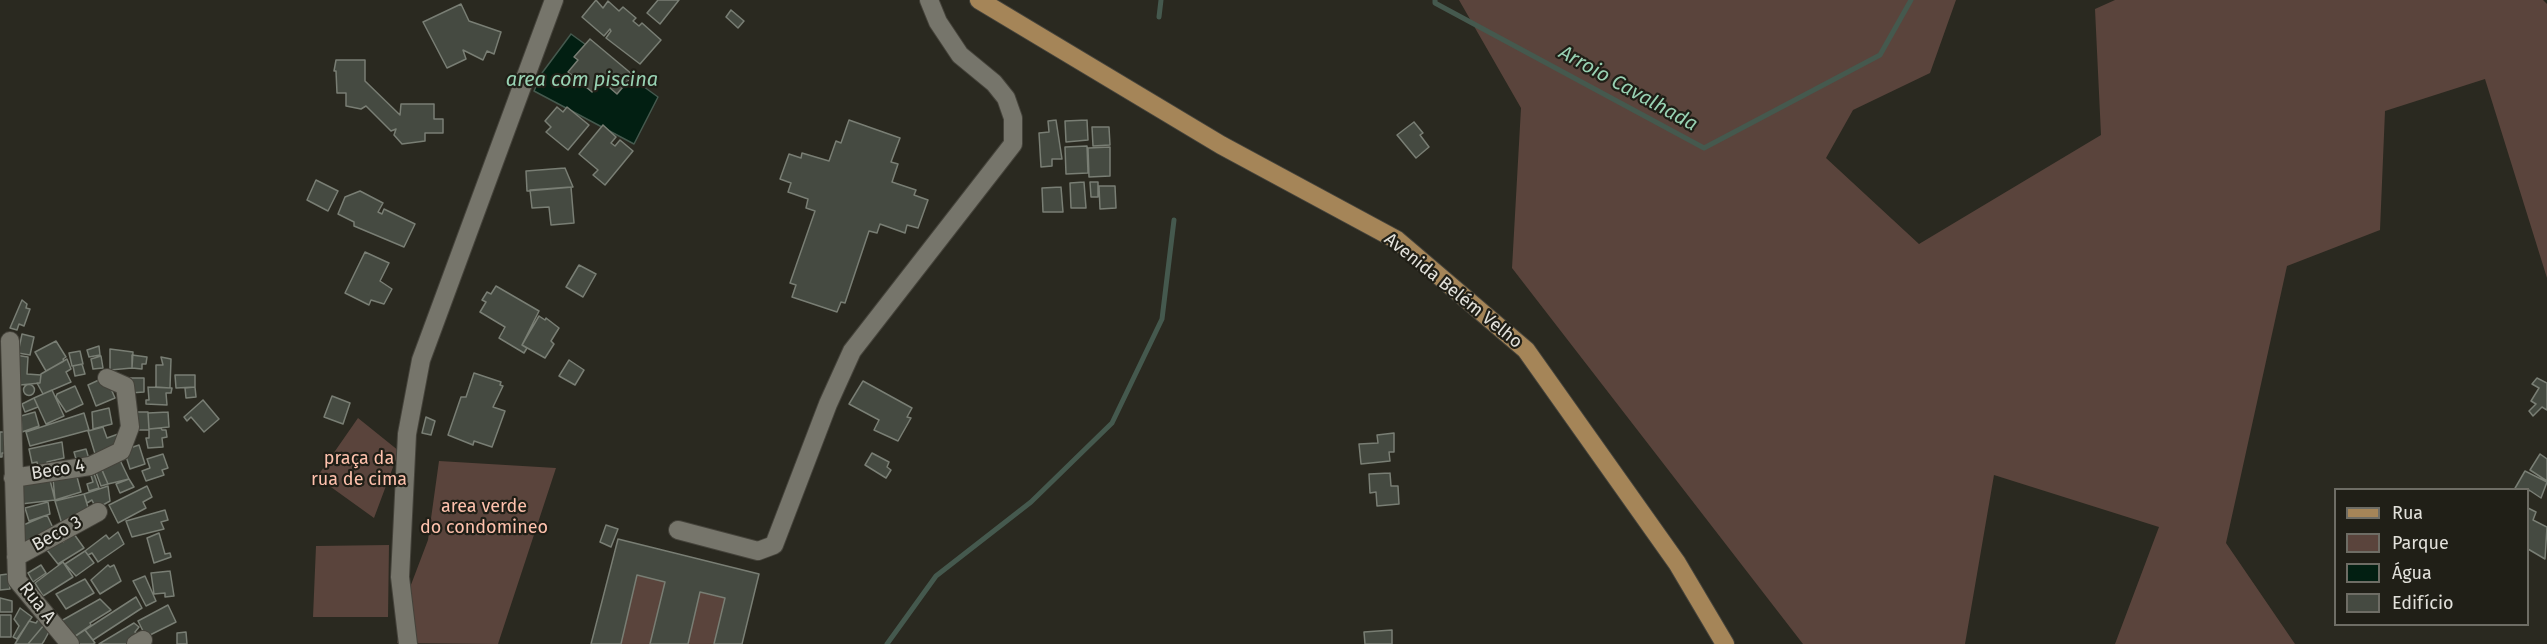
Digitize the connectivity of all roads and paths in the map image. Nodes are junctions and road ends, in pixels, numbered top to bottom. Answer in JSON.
{"nodes":[{"id":1,"x":554,"y":0,"type":"edge"},
{"id":2,"x":929,"y":0,"type":"edge"},
{"id":3,"x":979,"y":0,"type":"edge"},
{"id":4,"x":10,"y":341,"type":"dead end"},
{"id":5,"x":106,"y":378,"type":"dead end"},
{"id":6,"x":13,"y":478,"type":"junction"},
{"id":7,"x":98,"y":512,"type":"dead end"},
{"id":8,"x":678,"y":530,"type":"dead end"},
{"id":9,"x":16,"y":557,"type":"junction"},
{"id":10,"x":70,"y":644,"type":"edge"},
{"id":11,"x":408,"y":644,"type":"edge"},
{"id":12,"x":1725,"y":644,"type":"edge"}],
"edges":[{"from":1,"to":11,"type":"lane"},
{"from":2,"to":8,"type":"lane"},
{"from":3,"to":12,"type":"main road","name":"Avenida Belém Velho"},
{"from":4,"to":6,"type":"lane","name":"Rua A"},
{"from":5,"to":6,"type":"lane","name":"Beco 4"},
{"from":6,"to":9,"type":"lane","name":"Rua A"},
{"from":7,"to":9,"type":"lane","name":"Beco 3"},
{"from":9,"to":10,"type":"lane","name":"Rua A"}]}
